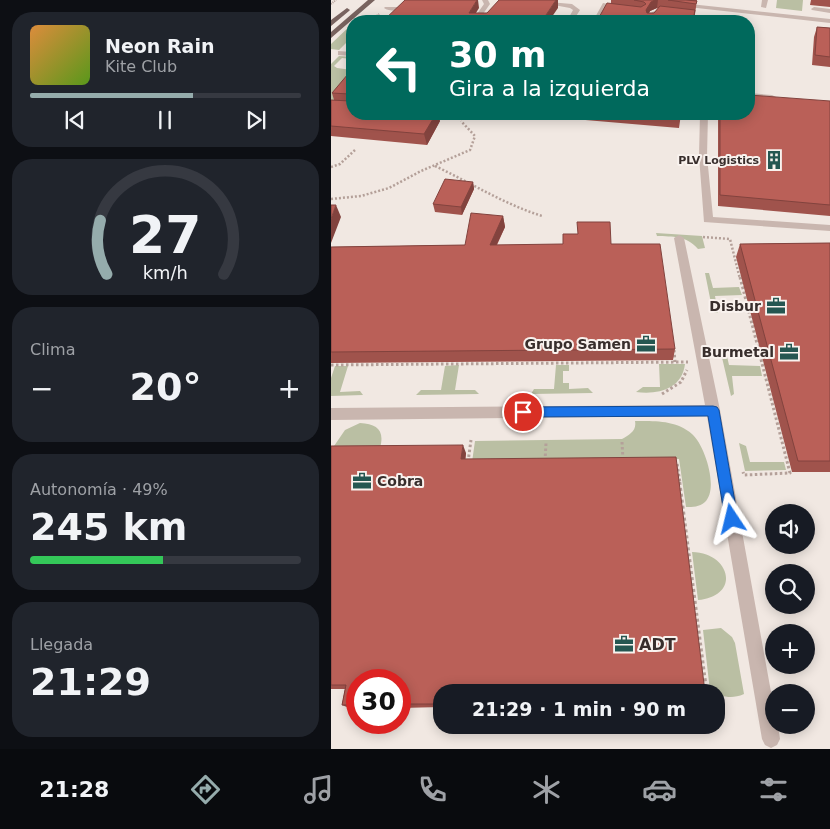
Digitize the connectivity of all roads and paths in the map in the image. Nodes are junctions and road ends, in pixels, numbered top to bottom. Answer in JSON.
{"nodes":[{"id":1,"x":336,"y":0,"type":"edge"},
{"id":2,"x":372,"y":0,"type":"edge"},
{"id":3,"x":485,"y":0,"type":"edge"},
{"id":4,"x":529,"y":0,"type":"edge"},
{"id":5,"x":537,"y":0,"type":"edge"},
{"id":6,"x":331,"y":4,"type":"edge"},
{"id":7,"x":352,"y":6,"type":"dead end"},
{"id":8,"x":387,"y":8,"type":"dead end"},
{"id":9,"x":612,"y":10,"type":"edge"},
{"id":10,"x":674,"y":10,"type":"junction"},
{"id":11,"x":814,"y":10,"type":"dead end"},
{"id":12,"x":830,"y":11,"type":"edge"},
{"id":13,"x":355,"y":15,"type":"edge"},
{"id":14,"x":393,"y":15,"type":"edge"},
{"id":15,"x":480,"y":15,"type":"edge"},
{"id":16,"x":574,"y":15,"type":"edge"},
{"id":17,"x":599,"y":15,"type":"edge"},
{"id":18,"x":653,"y":15,"type":"edge"},
{"id":19,"x":691,"y":15,"type":"edge"},
{"id":20,"x":745,"y":15,"type":"edge"},
{"id":21,"x":755,"y":16,"type":"edge"},
{"id":22,"x":830,"y":21,"type":"edge"},
{"id":23,"x":346,"y":23,"type":"edge"},
{"id":24,"x":331,"y":24,"type":"edge"},
{"id":25,"x":331,"y":36,"type":"edge"},
{"id":26,"x":341,"y":53,"type":"dead end"},
{"id":27,"x":346,"y":53,"type":"edge"},
{"id":28,"x":755,"y":96,"type":"edge"},
{"id":29,"x":785,"y":98,"type":"edge"},
{"id":30,"x":458,"y":120,"type":"edge"},
{"id":31,"x":704,"y":120,"type":"edge"},
{"id":32,"x":355,"y":150,"type":"dead end"},
{"id":33,"x":434,"y":166,"type":"junction"},
{"id":34,"x":331,"y":168,"type":"edge"},
{"id":35,"x":331,"y":200,"type":"edge"},
{"id":36,"x":542,"y":216,"type":"dead end"},
{"id":37,"x":830,"y":228,"type":"edge"},
{"id":38,"x":703,"y":237,"type":"dead end"},
{"id":39,"x":679,"y":238,"type":"dead end"},
{"id":40,"x":673,"y":342,"type":"edge"},
{"id":41,"x":675,"y":362,"type":"junction"},
{"id":42,"x":331,"y":365,"type":"edge"},
{"id":43,"x":656,"y":394,"type":"dead end"},
{"id":44,"x":713,"y":410,"type":"junction"},
{"id":45,"x":331,"y":414,"type":"edge"},
{"id":46,"x":471,"y":440,"type":"dead end"},
{"id":47,"x":622,"y":442,"type":"dead end"},
{"id":48,"x":546,"y":443,"type":"dead end"},
{"id":49,"x":460,"y":450,"type":"edge"},
{"id":50,"x":469,"y":450,"type":"junction"},
{"id":51,"x":668,"y":463,"type":"edge"},
{"id":52,"x":545,"y":464,"type":"edge"},
{"id":53,"x":623,"y":464,"type":"edge"},
{"id":54,"x":477,"y":465,"type":"edge"},
{"id":55,"x":742,"y":467,"type":"dead end"},
{"id":56,"x":705,"y":684,"type":"edge"},
{"id":57,"x":771,"y":739,"type":"dead end"}],
"edges":[{"from":1,"to":6,"type":"path"},
{"from":2,"to":13,"type":"main road"},
{"from":3,"to":15,"type":"street"},
{"from":4,"to":5,"type":"street"},
{"from":5,"to":16,"type":"street"},
{"from":7,"to":24,"type":"main road"},
{"from":8,"to":14,"type":"street"},
{"from":9,"to":17,"type":"street"},
{"from":10,"to":18,"type":"street"},
{"from":10,"to":19,"type":"street"},
{"from":10,"to":20,"type":"street"},
{"from":11,"to":12,"type":"street"},
{"from":21,"to":22,"type":"street"},
{"from":23,"to":25,"type":"main road"},
{"from":26,"to":27,"type":"street"},
{"from":28,"to":29,"type":"street"},
{"from":30,"to":33,"type":"path"},
{"from":31,"to":37,"type":"street"},
{"from":32,"to":34,"type":"path"},
{"from":33,"to":35,"type":"path"},
{"from":33,"to":36,"type":"path"},
{"from":38,"to":55,"type":"path"},
{"from":39,"to":44,"type":"street"},
{"from":40,"to":41,"type":"path"},
{"from":41,"to":42,"type":"path"},
{"from":41,"to":43,"type":"path"},
{"from":44,"to":45,"type":"street"},
{"from":44,"to":57,"type":"street"},
{"from":46,"to":50,"type":"path"},
{"from":47,"to":53,"type":"path"},
{"from":48,"to":52,"type":"path"},
{"from":49,"to":50,"type":"path"},
{"from":50,"to":54,"type":"path"},
{"from":51,"to":56,"type":"path"}]}
